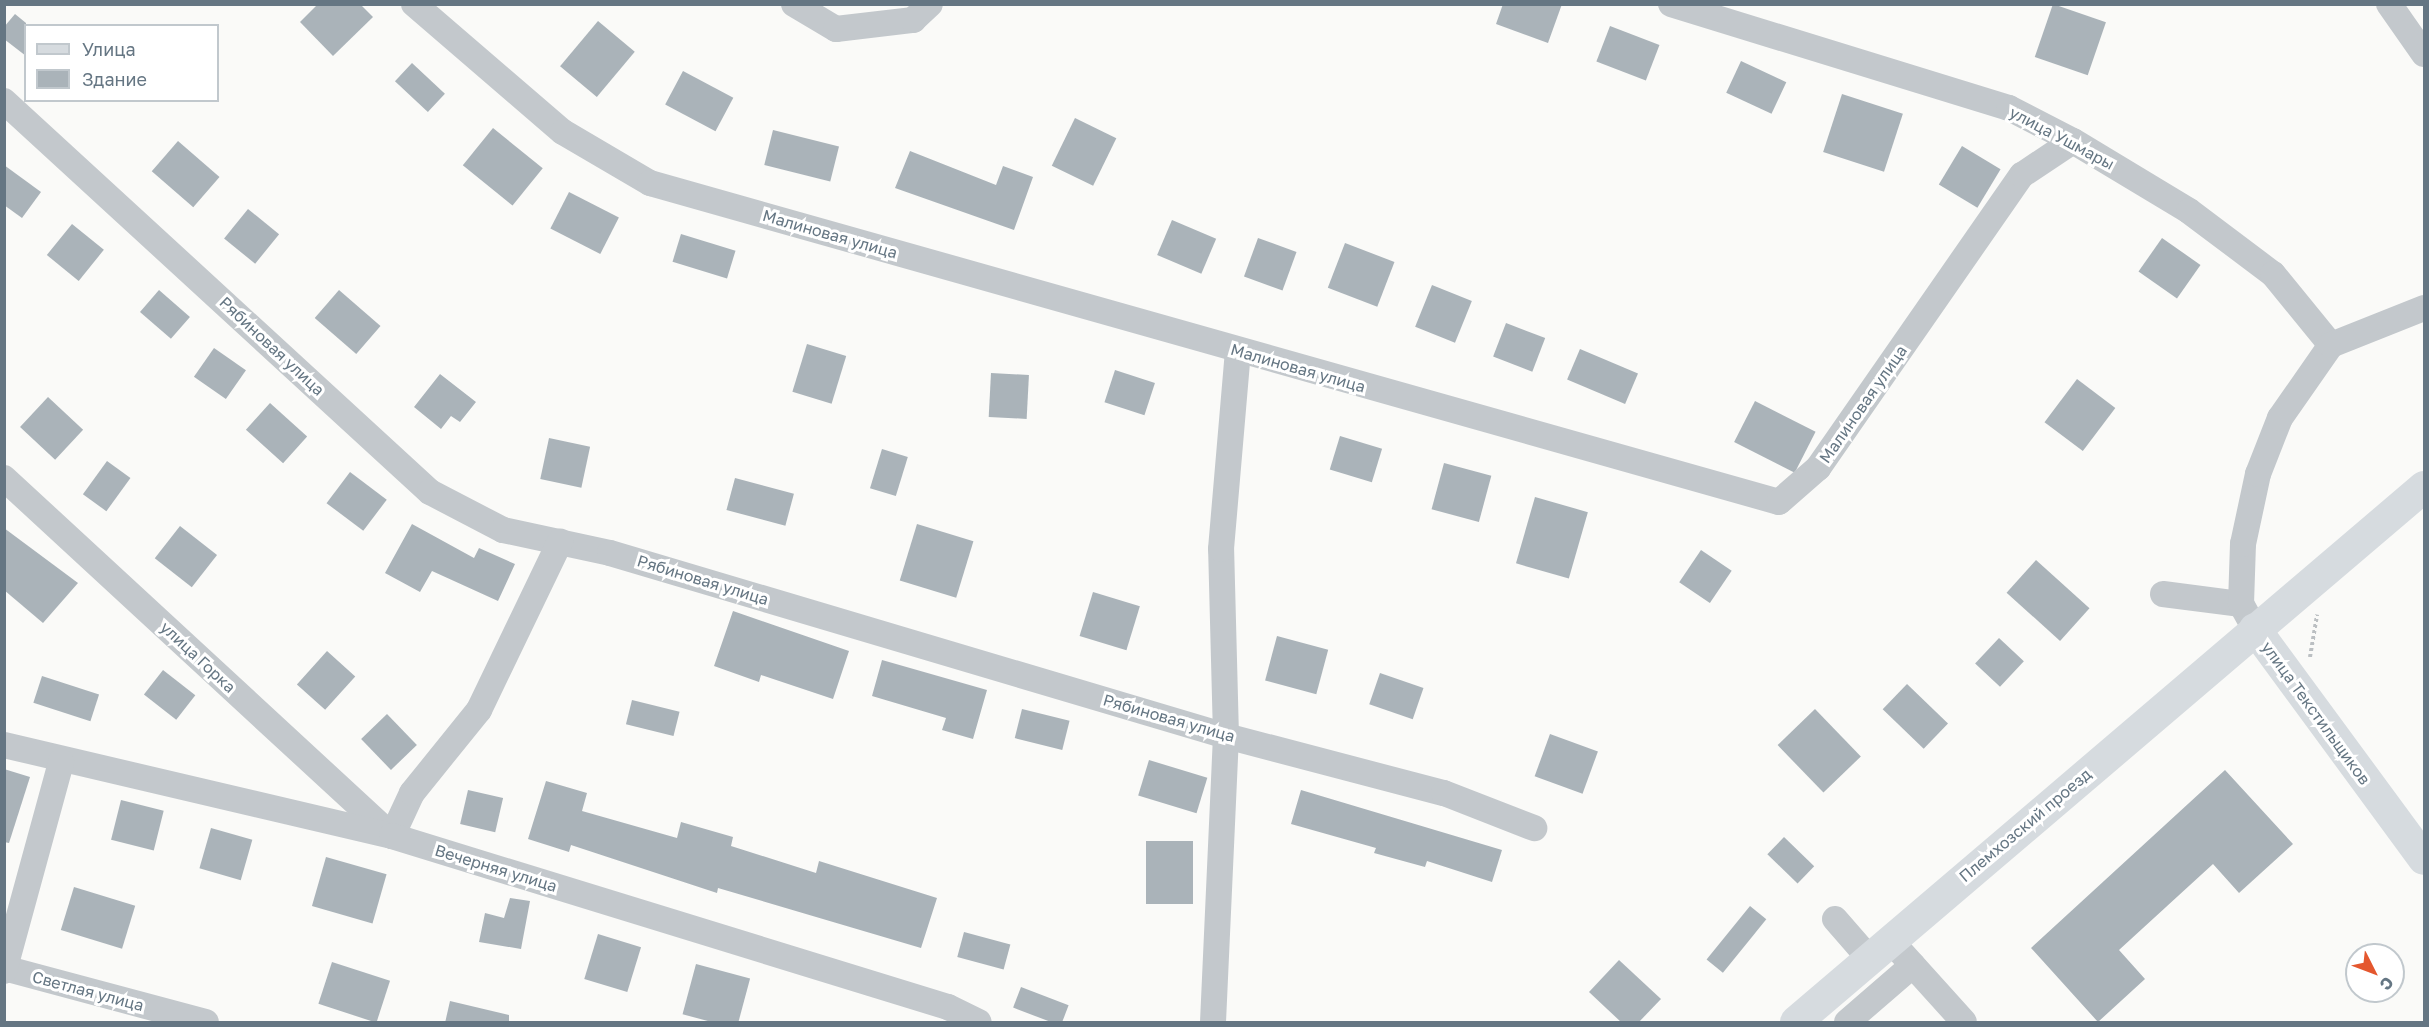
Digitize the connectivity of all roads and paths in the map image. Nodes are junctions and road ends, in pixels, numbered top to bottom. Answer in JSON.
{"nodes":[{"id":1,"x":414,"y":4,"type":"edge"},
{"id":2,"x":794,"y":4,"type":"edge"},
{"id":3,"x":930,"y":4,"type":"edge"},
{"id":4,"x":1671,"y":4,"type":"edge"},
{"id":5,"x":2389,"y":4,"type":"edge"},
{"id":6,"x":2424,"y":54,"type":"edge"},
{"id":7,"x":4,"y":100,"type":"edge"},
{"id":8,"x":2073,"y":141,"type":"junction"},
{"id":9,"x":2424,"y":308,"type":"edge"},
{"id":10,"x":2331,"y":345,"type":"junction"},
{"id":11,"x":1238,"y":351,"type":"junction"},
{"id":12,"x":4,"y":478,"type":"edge"},
{"id":13,"x":2424,"y":487,"type":"edge"},
{"id":14,"x":560,"y":542,"type":"junction"},
{"id":15,"x":2163,"y":594,"type":"dead end"},
{"id":16,"x":2322,"y":607,"type":"dead end"},
{"id":17,"x":2248,"y":617,"type":"junction"},
{"id":18,"x":2313,"y":669,"type":"dead end"},
{"id":19,"x":1226,"y":736,"type":"junction"},
{"id":20,"x":4,"y":746,"type":"edge"},
{"id":21,"x":61,"y":762,"type":"junction"},
{"id":22,"x":1534,"y":828,"type":"dead end"},
{"id":23,"x":392,"y":836,"type":"junction"},
{"id":24,"x":2424,"y":859,"type":"edge"},
{"id":25,"x":1834,"y":919,"type":"dead end"},
{"id":26,"x":1880,"y":949,"type":"junction"},
{"id":27,"x":1913,"y":965,"type":"junction"},
{"id":28,"x":5,"y":969,"type":"edge"},
{"id":29,"x":206,"y":1023,"type":"edge"},
{"id":30,"x":979,"y":1023,"type":"edge"},
{"id":31,"x":1213,"y":1023,"type":"edge"},
{"id":32,"x":1796,"y":1023,"type":"edge"},
{"id":33,"x":1847,"y":1023,"type":"edge"},
{"id":34,"x":1964,"y":1023,"type":"edge"}],
"edges":[{"from":1,"to":11,"type":"street","name":"Малиновая улица"},
{"from":2,"to":3,"type":"street"},
{"from":4,"to":8,"type":"street","name":"улица Ушмары"},
{"from":5,"to":6,"type":"street"},
{"from":7,"to":14,"type":"street","name":"Рябиновая улица"},
{"from":8,"to":10,"type":"street","name":"улица Ушмары"},
{"from":8,"to":11,"type":"street","name":"Малиновая улица"},
{"from":9,"to":10,"type":"street"},
{"from":10,"to":17,"type":"street"},
{"from":11,"to":19,"type":"street"},
{"from":12,"to":23,"type":"street","name":"улица Горка"},
{"from":13,"to":17,"type":"main road","name":"улица Текстильщиков"},
{"from":14,"to":19,"type":"street","name":"Рябиновая улица"},
{"from":14,"to":23,"type":"street"},
{"from":15,"to":17,"type":"street"},
{"from":16,"to":18,"type":"path"},
{"from":17,"to":24,"type":"main road","name":"улица Текстильщиков"},
{"from":17,"to":26,"type":"main road","name":"Племхозский проезд"},
{"from":19,"to":22,"type":"street","name":"Рябиновая улица"},
{"from":19,"to":31,"type":"street"},
{"from":20,"to":21,"type":"street","name":"Вечерняя улица"},
{"from":21,"to":23,"type":"street","name":"Вечерняя улица"},
{"from":21,"to":28,"type":"street"},
{"from":23,"to":30,"type":"street","name":"Вечерняя улица"},
{"from":25,"to":26,"type":"street"},
{"from":26,"to":27,"type":"street"},
{"from":26,"to":32,"type":"main road","name":"Племхозский проезд"},
{"from":27,"to":33,"type":"street"},
{"from":27,"to":34,"type":"street"},
{"from":28,"to":29,"type":"street","name":"Светлая улица"}]}
